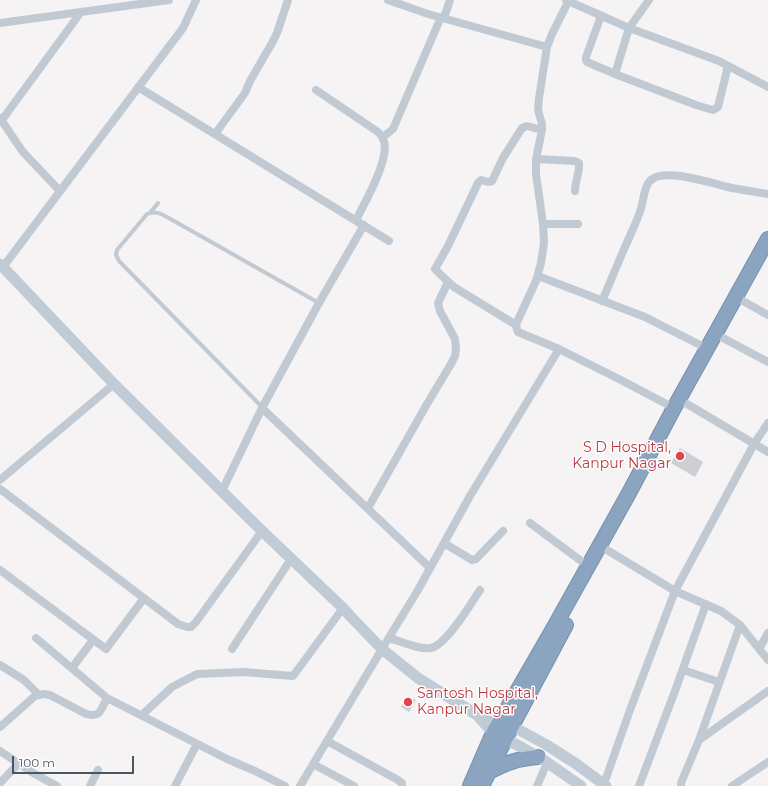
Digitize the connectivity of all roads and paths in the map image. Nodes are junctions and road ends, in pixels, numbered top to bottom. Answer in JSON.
{"nodes":[{"id":1,"x":169,"y":0,"type":"edge"},
{"id":2,"x":196,"y":0,"type":"edge"},
{"id":3,"x":288,"y":0,"type":"edge"},
{"id":4,"x":388,"y":0,"type":"edge"},
{"id":5,"x":450,"y":0,"type":"edge"},
{"id":6,"x":649,"y":0,"type":"edge"},
{"id":7,"x":567,"y":1,"type":"edge"},
{"id":8,"x":81,"y":12,"type":"junction"},
{"id":9,"x":601,"y":16,"type":"junction"},
{"id":10,"x":442,"y":18,"type":"junction"},
{"id":11,"x":0,"y":23,"type":"edge"},
{"id":12,"x":629,"y":28,"type":"junction"},
{"id":13,"x":547,"y":47,"type":"junction"},
{"id":14,"x":728,"y":66,"type":"junction"},
{"id":15,"x":615,"y":74,"type":"junction"},
{"id":16,"x":138,"y":87,"type":"junction"},
{"id":17,"x":768,"y":87,"type":"edge"},
{"id":18,"x":316,"y":90,"type":"dead end"},
{"id":19,"x":1,"y":119,"type":"edge"},
{"id":20,"x":542,"y":130,"type":"junction"},
{"id":21,"x":215,"y":134,"type":"junction"},
{"id":22,"x":383,"y":137,"type":"junction"},
{"id":23,"x":536,"y":159,"type":"junction"},
{"id":24,"x":60,"y":191,"type":"junction"},
{"id":25,"x":575,"y":191,"type":"dead end"},
{"id":26,"x":768,"y":194,"type":"edge"},
{"id":27,"x":158,"y":202,"type":"dead end"},
{"id":28,"x":150,"y":213,"type":"junction"},
{"id":29,"x":356,"y":220,"type":"junction"},
{"id":30,"x":543,"y":224,"type":"junction"},
{"id":31,"x":578,"y":224,"type":"dead end"},
{"id":32,"x":364,"y":225,"type":"junction"},
{"id":33,"x":768,"y":239,"type":"edge"},
{"id":34,"x":389,"y":240,"type":"dead end"},
{"id":35,"x":768,"y":258,"type":"edge"},
{"id":36,"x":1,"y":267,"type":"edge"},
{"id":37,"x":538,"y":276,"type":"junction"},
{"id":38,"x":448,"y":282,"type":"junction"},
{"id":39,"x":602,"y":301,"type":"junction"},
{"id":40,"x":743,"y":301,"type":"junction"},
{"id":41,"x":319,"y":304,"type":"junction"},
{"id":42,"x":768,"y":315,"type":"edge"},
{"id":43,"x":516,"y":325,"type":"junction"},
{"id":44,"x":723,"y":338,"type":"junction"},
{"id":45,"x":559,"y":349,"type":"junction"},
{"id":46,"x":708,"y":349,"type":"junction"},
{"id":47,"x":768,"y":362,"type":"edge"},
{"id":48,"x":114,"y":384,"type":"junction"},
{"id":49,"x":680,"y":406,"type":"junction"},
{"id":50,"x":262,"y":408,"type":"junction"},
{"id":51,"x":768,"y":423,"type":"edge"},
{"id":52,"x":754,"y":444,"type":"junction"},
{"id":53,"x":768,"y":452,"type":"edge"},
{"id":54,"x":0,"y":480,"type":"edge"},
{"id":55,"x":0,"y":489,"type":"edge"},
{"id":56,"x":222,"y":491,"type":"junction"},
{"id":57,"x":368,"y":508,"type":"junction"},
{"id":58,"x":530,"y":523,"type":"dead end"},
{"id":59,"x":262,"y":531,"type":"junction"},
{"id":60,"x":503,"y":531,"type":"dead end"},
{"id":61,"x":444,"y":543,"type":"junction"},
{"id":62,"x":606,"y":550,"type":"junction"},
{"id":63,"x":291,"y":559,"type":"junction"},
{"id":64,"x":588,"y":566,"type":"junction"},
{"id":65,"x":430,"y":568,"type":"junction"},
{"id":66,"x":0,"y":570,"type":"edge"},
{"id":67,"x":480,"y":590,"type":"dead end"},
{"id":68,"x":675,"y":590,"type":"junction"},
{"id":69,"x":144,"y":598,"type":"junction"},
{"id":70,"x":706,"y":604,"type":"junction"},
{"id":71,"x":343,"y":608,"type":"junction"},
{"id":72,"x":740,"y":625,"type":"junction"},
{"id":73,"x":768,"y":633,"type":"edge"},
{"id":74,"x":36,"y":638,"type":"dead end"},
{"id":75,"x":389,"y":638,"type":"junction"},
{"id":76,"x":93,"y":640,"type":"junction"},
{"id":77,"x":232,"y":649,"type":"dead end"},
{"id":78,"x":382,"y":649,"type":"junction"},
{"id":79,"x":759,"y":649,"type":"junction"},
{"id":80,"x":768,"y":660,"type":"edge"},
{"id":81,"x":0,"y":665,"type":"edge"},
{"id":82,"x":72,"y":668,"type":"junction"},
{"id":83,"x":683,"y":670,"type":"junction"},
{"id":84,"x":720,"y":682,"type":"junction"},
{"id":85,"x":768,"y":691,"type":"edge"},
{"id":86,"x":39,"y":695,"type":"junction"},
{"id":87,"x":107,"y":698,"type":"junction"},
{"id":88,"x":142,"y":715,"type":"junction"},
{"id":89,"x":0,"y":727,"type":"edge"},
{"id":90,"x":503,"y":729,"type":"junction"},
{"id":91,"x":699,"y":740,"type":"junction"},
{"id":92,"x":327,"y":741,"type":"junction"},
{"id":93,"x":196,"y":744,"type":"junction"},
{"id":94,"x":0,"y":751,"type":"edge"},
{"id":95,"x":543,"y":760,"type":"junction"},
{"id":96,"x":19,"y":764,"type":"junction"},
{"id":97,"x":313,"y":764,"type":"junction"},
{"id":98,"x":767,"y":765,"type":"edge"},
{"id":99,"x":98,"y":770,"type":"dead end"},
{"id":100,"x":488,"y":772,"type":"junction"},
{"id":101,"x":0,"y":783,"type":"edge"},
{"id":102,"x":605,"y":785,"type":"edge"},
{"id":103,"x":57,"y":786,"type":"edge"},
{"id":104,"x":90,"y":786,"type":"edge"},
{"id":105,"x":175,"y":786,"type":"edge"},
{"id":106,"x":285,"y":786,"type":"edge"},
{"id":107,"x":300,"y":786,"type":"edge"},
{"id":108,"x":354,"y":786,"type":"edge"},
{"id":109,"x":402,"y":786,"type":"edge"},
{"id":110,"x":470,"y":786,"type":"edge"},
{"id":111,"x":482,"y":786,"type":"edge"},
{"id":112,"x":537,"y":786,"type":"edge"},
{"id":113,"x":581,"y":786,"type":"edge"},
{"id":114,"x":639,"y":786,"type":"edge"},
{"id":115,"x":681,"y":786,"type":"edge"},
{"id":116,"x":732,"y":786,"type":"edge"}],
"edges":[{"from":1,"to":8,"type":"street"},
{"from":2,"to":16,"type":"street"},
{"from":3,"to":21,"type":"street"},
{"from":4,"to":10,"type":"street"},
{"from":5,"to":10,"type":"street"},
{"from":6,"to":12,"type":"street"},
{"from":7,"to":9,"type":"street"},
{"from":7,"to":13,"type":"street"},
{"from":8,"to":11,"type":"street"},
{"from":8,"to":19,"type":"street"},
{"from":9,"to":12,"type":"street"},
{"from":9,"to":15,"type":"street"},
{"from":10,"to":13,"type":"street"},
{"from":10,"to":22,"type":"street"},
{"from":12,"to":14,"type":"street"},
{"from":12,"to":15,"type":"street"},
{"from":13,"to":20,"type":"street"},
{"from":14,"to":15,"type":"street"},
{"from":14,"to":17,"type":"street"},
{"from":16,"to":21,"type":"street"},
{"from":16,"to":24,"type":"street"},
{"from":18,"to":22,"type":"street"},
{"from":19,"to":24,"type":"street"},
{"from":20,"to":23,"type":"street"},
{"from":20,"to":38,"type":"street"},
{"from":21,"to":29,"type":"street"},
{"from":22,"to":29,"type":"street"},
{"from":23,"to":25,"type":"street"},
{"from":23,"to":30,"type":"street"},
{"from":24,"to":36,"type":"street"},
{"from":26,"to":39,"type":"street"},
{"from":27,"to":28,"type":"lane"},
{"from":28,"to":41,"type":"lane"},
{"from":28,"to":50,"type":"lane"},
{"from":29,"to":32,"type":"street"},
{"from":30,"to":31,"type":"street"},
{"from":30,"to":37,"type":"street"},
{"from":32,"to":34,"type":"street"},
{"from":32,"to":41,"type":"street"},
{"from":33,"to":46,"type":"highway"},
{"from":35,"to":40,"type":"highway"},
{"from":36,"to":48,"type":"street"},
{"from":37,"to":39,"type":"street"},
{"from":37,"to":43,"type":"street"},
{"from":38,"to":43,"type":"street"},
{"from":38,"to":57,"type":"street"},
{"from":39,"to":46,"type":"street"},
{"from":40,"to":42,"type":"street"},
{"from":40,"to":44,"type":"highway"},
{"from":41,"to":50,"type":"street"},
{"from":43,"to":45,"type":"street"},
{"from":44,"to":47,"type":"street"},
{"from":44,"to":49,"type":"highway"},
{"from":45,"to":49,"type":"street"},
{"from":45,"to":61,"type":"street"},
{"from":46,"to":49,"type":"highway"},
{"from":48,"to":54,"type":"street"},
{"from":48,"to":56,"type":"street"},
{"from":49,"to":52,"type":"street"},
{"from":49,"to":62,"type":"highway"},
{"from":49,"to":64,"type":"highway"},
{"from":50,"to":56,"type":"street"},
{"from":50,"to":57,"type":"street"},
{"from":51,"to":52,"type":"street"},
{"from":52,"to":53,"type":"street"},
{"from":52,"to":68,"type":"street"},
{"from":55,"to":69,"type":"street"},
{"from":56,"to":59,"type":"street"},
{"from":57,"to":65,"type":"street"},
{"from":58,"to":64,"type":"street"},
{"from":59,"to":63,"type":"street"},
{"from":59,"to":69,"type":"street"},
{"from":60,"to":61,"type":"street"},
{"from":61,"to":65,"type":"street"},
{"from":62,"to":68,"type":"street"},
{"from":62,"to":90,"type":"highway"},
{"from":63,"to":71,"type":"street"},
{"from":63,"to":77,"type":"street"},
{"from":64,"to":90,"type":"highway"},
{"from":65,"to":75,"type":"street"},
{"from":66,"to":76,"type":"street"},
{"from":67,"to":75,"type":"street"},
{"from":68,"to":70,"type":"street"},
{"from":68,"to":102,"type":"street"},
{"from":69,"to":76,"type":"street"},
{"from":70,"to":72,"type":"street"},
{"from":70,"to":83,"type":"street"},
{"from":71,"to":78,"type":"street"},
{"from":71,"to":88,"type":"street"},
{"from":72,"to":79,"type":"street"},
{"from":72,"to":84,"type":"street"},
{"from":73,"to":79,"type":"street"},
{"from":74,"to":82,"type":"street"},
{"from":75,"to":78,"type":"street"},
{"from":76,"to":82,"type":"street"},
{"from":78,"to":90,"type":"street"},
{"from":78,"to":92,"type":"street"},
{"from":79,"to":80,"type":"street"},
{"from":81,"to":86,"type":"street"},
{"from":82,"to":87,"type":"street"},
{"from":83,"to":84,"type":"street"},
{"from":83,"to":114,"type":"street"},
{"from":84,"to":91,"type":"street"},
{"from":85,"to":91,"type":"street"},
{"from":86,"to":87,"type":"street"},
{"from":86,"to":89,"type":"street"},
{"from":87,"to":88,"type":"street"},
{"from":88,"to":93,"type":"street"},
{"from":90,"to":95,"type":"street"},
{"from":90,"to":100,"type":"highway"},
{"from":90,"to":102,"type":"street"},
{"from":90,"to":110,"type":"highway"},
{"from":91,"to":115,"type":"street"},
{"from":92,"to":97,"type":"street"},
{"from":92,"to":109,"type":"street"},
{"from":93,"to":105,"type":"street"},
{"from":93,"to":106,"type":"street"},
{"from":94,"to":96,"type":"street"},
{"from":95,"to":100,"type":"highway"},
{"from":95,"to":112,"type":"street"},
{"from":95,"to":113,"type":"street"},
{"from":96,"to":101,"type":"street"},
{"from":96,"to":103,"type":"street"},
{"from":97,"to":107,"type":"street"},
{"from":97,"to":108,"type":"street"},
{"from":98,"to":116,"type":"street"},
{"from":99,"to":104,"type":"street"},
{"from":100,"to":111,"type":"highway"}]}
